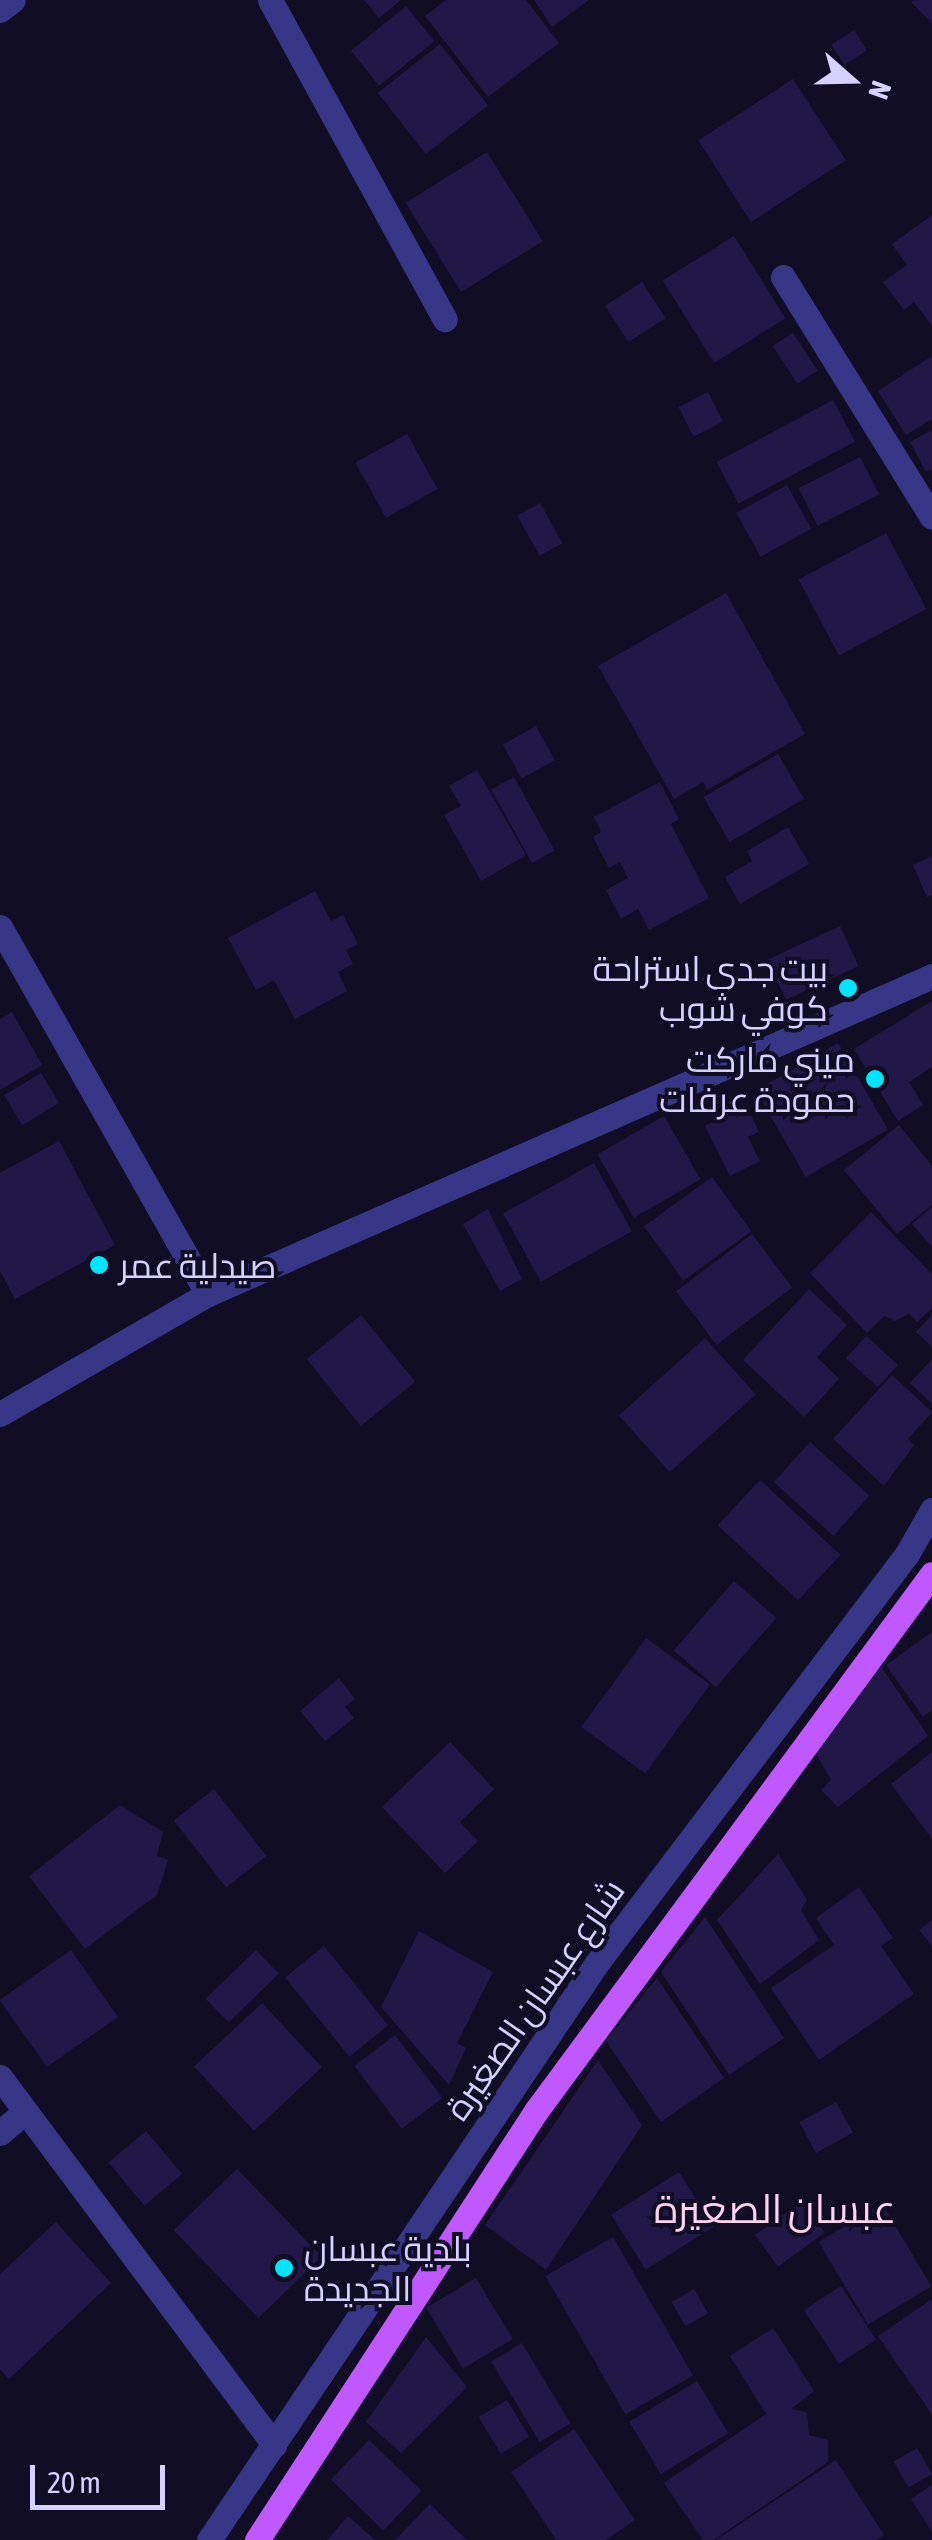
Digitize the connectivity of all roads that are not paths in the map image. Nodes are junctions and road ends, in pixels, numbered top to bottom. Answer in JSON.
{"nodes":[{"id":1,"x":13,"y":0,"type":"edge"},
{"id":2,"x":270,"y":0,"type":"edge"},
{"id":3,"x":0,"y":10,"type":"edge"},
{"id":4,"x":783,"y":278,"type":"dead end"},
{"id":5,"x":445,"y":319,"type":"dead end"},
{"id":6,"x":932,"y":517,"type":"edge"},
{"id":7,"x":0,"y":927,"type":"edge"},
{"id":8,"x":932,"y":976,"type":"edge"},
{"id":9,"x":208,"y":1294,"type":"junction"},
{"id":10,"x":0,"y":1414,"type":"edge"},
{"id":11,"x":932,"y":1510,"type":"edge"},
{"id":12,"x":907,"y":1554,"type":"junction"},
{"id":13,"x":930,"y":1582,"type":"edge"},
{"id":14,"x":0,"y":2077,"type":"edge"},
{"id":15,"x":24,"y":2112,"type":"junction"},
{"id":16,"x":0,"y":2133,"type":"edge"},
{"id":17,"x":274,"y":2445,"type":"junction"},
{"id":18,"x":209,"y":2540,"type":"edge"},
{"id":19,"x":257,"y":2540,"type":"edge"}],
"edges":[{"from":1,"to":3,"type":"street"},
{"from":2,"to":5,"type":"street"},
{"from":4,"to":6,"type":"street"},
{"from":7,"to":9,"type":"street"},
{"from":8,"to":9,"type":"street"},
{"from":9,"to":10,"type":"street"},
{"from":11,"to":12,"type":"street","name":"شارع عبسان الصغيرة"},
{"from":12,"to":13,"type":"street"},
{"from":12,"to":17,"type":"street","name":"شارع عبسان الصغيرة"},
{"from":13,"to":19,"type":"main road","name":"شارع عبسان الصغيرة"},
{"from":14,"to":15,"type":"street"},
{"from":15,"to":16,"type":"street"},
{"from":15,"to":17,"type":"street"},
{"from":17,"to":18,"type":"street","name":"شارع عبسان الصغيرة"}]}
